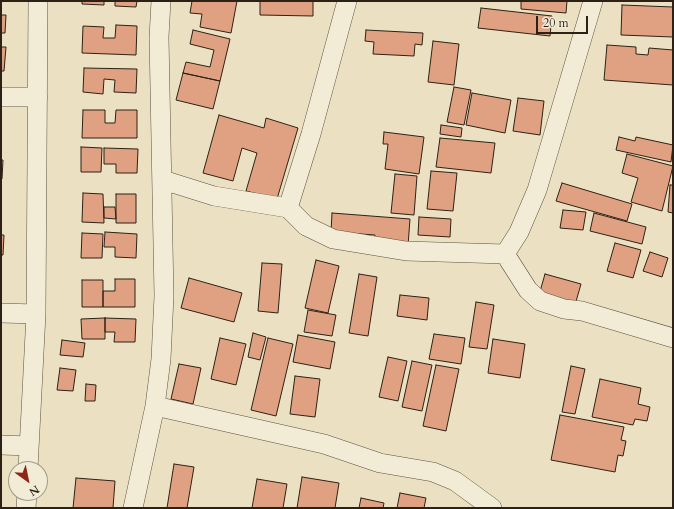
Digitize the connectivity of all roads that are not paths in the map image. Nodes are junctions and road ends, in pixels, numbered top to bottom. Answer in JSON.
{"nodes":[{"id":1,"x":38,"y":1,"type":"edge"},
{"id":2,"x":161,"y":1,"type":"edge"},
{"id":3,"x":347,"y":1,"type":"edge"},
{"id":4,"x":593,"y":1,"type":"edge"},
{"id":5,"x":1,"y":97,"type":"edge"},
{"id":6,"x":38,"y":97,"type":"junction"},
{"id":7,"x":163,"y":180,"type":"junction"},
{"id":8,"x":288,"y":208,"type":"junction"},
{"id":9,"x":505,"y":254,"type":"junction"},
{"id":10,"x":1,"y":313,"type":"edge"},
{"id":11,"x":36,"y":314,"type":"junction"},
{"id":12,"x":673,"y":338,"type":"edge"},
{"id":13,"x":155,"y":406,"type":"junction"},
{"id":14,"x":1,"y":445,"type":"edge"},
{"id":15,"x":30,"y":446,"type":"junction"},
{"id":16,"x":29,"y":461,"type":"edge"},
{"id":17,"x":133,"y":508,"type":"edge"},
{"id":18,"x":492,"y":508,"type":"edge"}],
"edges":[{"from":1,"to":6,"type":"street"},
{"from":2,"to":7,"type":"street"},
{"from":3,"to":8,"type":"street"},
{"from":4,"to":9,"type":"street"},
{"from":5,"to":6,"type":"street"},
{"from":6,"to":11,"type":"street"},
{"from":7,"to":8,"type":"street"},
{"from":7,"to":13,"type":"street"},
{"from":8,"to":9,"type":"street"},
{"from":9,"to":12,"type":"street"},
{"from":10,"to":11,"type":"street"},
{"from":11,"to":15,"type":"street"},
{"from":13,"to":17,"type":"street"},
{"from":13,"to":18,"type":"street"},
{"from":14,"to":15,"type":"street"},
{"from":15,"to":16,"type":"street"}]}
